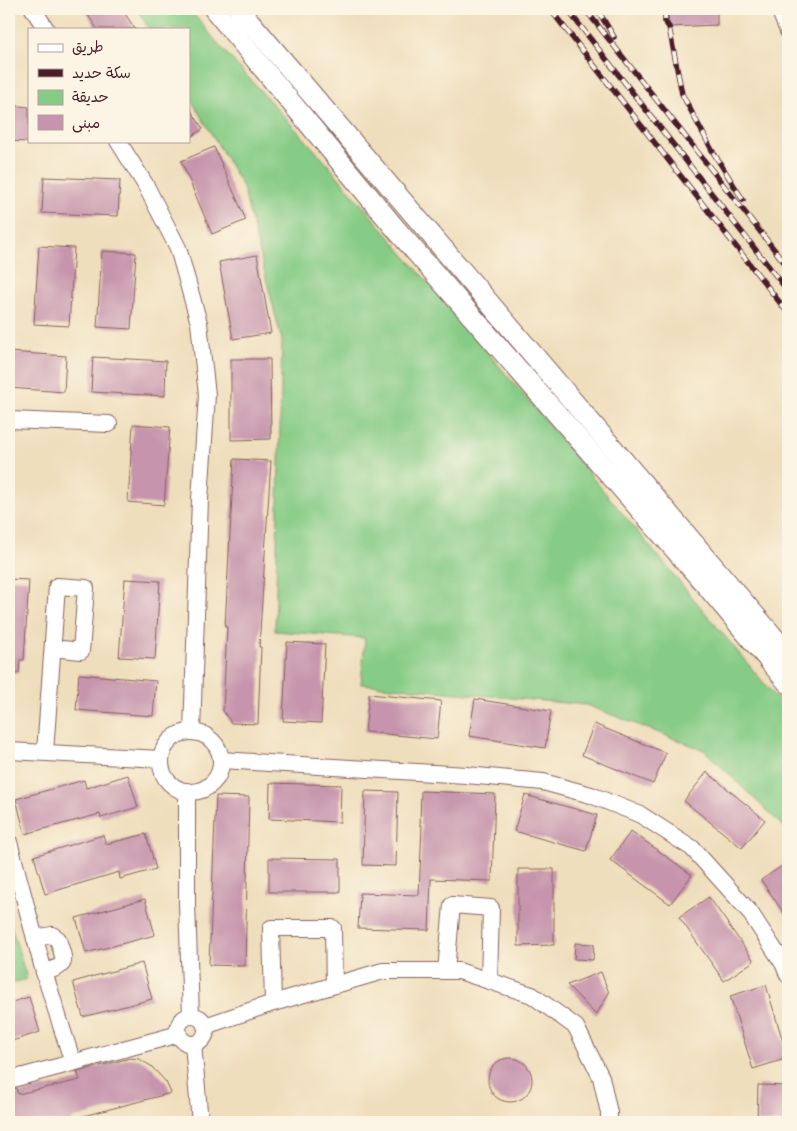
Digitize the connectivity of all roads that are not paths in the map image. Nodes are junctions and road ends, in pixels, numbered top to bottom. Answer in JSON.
{"nodes":[{"id":1,"x":33,"y":9,"type":"edge"},
{"id":2,"x":214,"y":9,"type":"edge"},
{"id":3,"x":238,"y":9,"type":"edge"},
{"id":4,"x":779,"y":9,"type":"edge"},
{"id":5,"x":45,"y":28,"type":"edge"},
{"id":6,"x":788,"y":31,"type":"edge"},
{"id":7,"x":119,"y":142,"type":"edge"},
{"id":8,"x":9,"y":420,"type":"edge"},
{"id":9,"x":109,"y":424,"type":"dead end"},
{"id":10,"x":53,"y":648,"type":"dead end"},
{"id":11,"x":788,"y":654,"type":"edge"},
{"id":12,"x":788,"y":683,"type":"edge"},
{"id":13,"x":192,"y":732,"type":"junction"},
{"id":14,"x":9,"y":751,"type":"edge"},
{"id":15,"x":45,"y":752,"type":"junction"},
{"id":16,"x":161,"y":759,"type":"junction"},
{"id":17,"x":221,"y":760,"type":"junction"},
{"id":18,"x":187,"y":791,"type":"junction"},
{"id":19,"x":9,"y":848,"type":"edge"},
{"id":20,"x":446,"y":971,"type":"junction"},
{"id":21,"x":788,"y":976,"type":"edge"},
{"id":22,"x":489,"y":981,"type":"junction"},
{"id":23,"x":334,"y":985,"type":"junction"},
{"id":24,"x":273,"y":1003,"type":"junction"},
{"id":25,"x":191,"y":1016,"type":"junction"},
{"id":26,"x":205,"y":1026,"type":"junction"},
{"id":27,"x":179,"y":1034,"type":"junction"},
{"id":28,"x":192,"y":1044,"type":"junction"},
{"id":29,"x":73,"y":1063,"type":"junction"},
{"id":30,"x":9,"y":1080,"type":"edge"},
{"id":31,"x":200,"y":1122,"type":"edge"},
{"id":32,"x":609,"y":1122,"type":"edge"}],
"edges":[{"from":1,"to":5,"type":"street"},
{"from":2,"to":12,"type":"main road"},
{"from":3,"to":11,"type":"main road"},
{"from":4,"to":6,"type":"street"},
{"from":7,"to":13,"type":"street"},
{"from":8,"to":9,"type":"street"},
{"from":10,"to":15,"type":"street"},
{"from":13,"to":16,"type":"street"},
{"from":13,"to":17,"type":"street"},
{"from":14,"to":15,"type":"street"},
{"from":15,"to":16,"type":"street"},
{"from":16,"to":18,"type":"street"},
{"from":17,"to":18,"type":"street"},
{"from":17,"to":21,"type":"street"},
{"from":18,"to":25,"type":"street"},
{"from":19,"to":29,"type":"street"},
{"from":20,"to":22,"type":"street"},
{"from":20,"to":22,"type":"street"},
{"from":20,"to":23,"type":"street"},
{"from":22,"to":32,"type":"street"},
{"from":23,"to":24,"type":"street"},
{"from":23,"to":24,"type":"street"},
{"from":24,"to":26,"type":"street"},
{"from":25,"to":26,"type":"street"},
{"from":25,"to":27,"type":"street"},
{"from":26,"to":28,"type":"street"},
{"from":27,"to":28,"type":"street"},
{"from":27,"to":29,"type":"street"},
{"from":28,"to":31,"type":"street"},
{"from":29,"to":30,"type":"street"}]}
